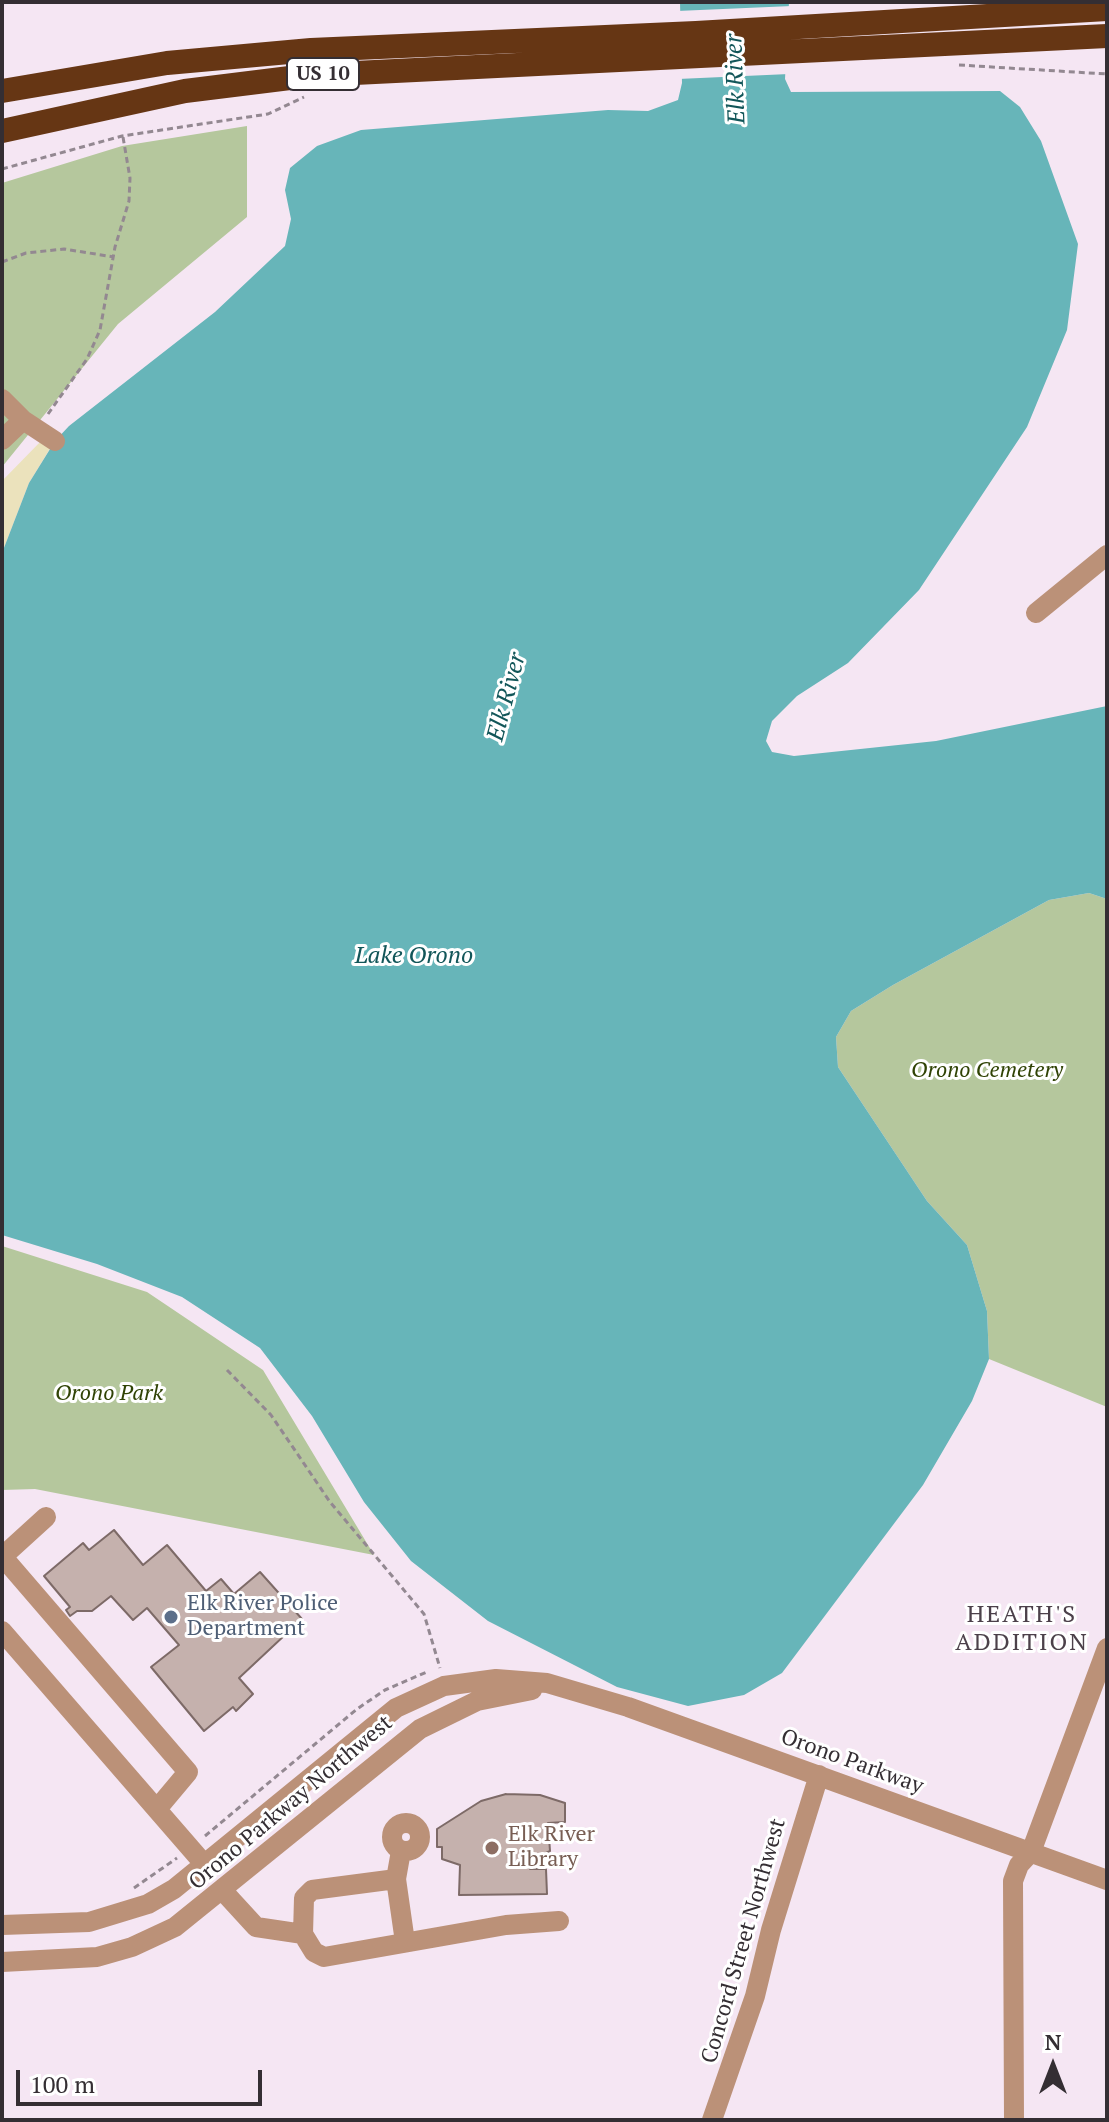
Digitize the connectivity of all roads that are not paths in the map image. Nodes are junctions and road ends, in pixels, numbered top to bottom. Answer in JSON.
{"nodes":[{"id":1,"x":1107,"y":9,"type":"edge"},
{"id":2,"x":1107,"y":36,"type":"edge"},
{"id":3,"x":802,"y":40,"type":"junction"},
{"id":4,"x":648,"y":47,"type":"junction"},
{"id":5,"x":2,"y":91,"type":"edge"},
{"id":6,"x":2,"y":131,"type":"edge"},
{"id":7,"x":2,"y":399,"type":"edge"},
{"id":8,"x":23,"y":420,"type":"junction"},
{"id":9,"x":2,"y":440,"type":"edge"},
{"id":10,"x":55,"y":441,"type":"dead end"},
{"id":11,"x":1107,"y":555,"type":"edge"},
{"id":12,"x":1036,"y":613,"type":"dead end"},
{"id":13,"x":46,"y":1517,"type":"dead end"},
{"id":14,"x":2,"y":1556,"type":"edge"},
{"id":15,"x":2,"y":1631,"type":"edge"},
{"id":16,"x":1107,"y":1648,"type":"edge"},
{"id":17,"x":580,"y":1692,"type":"junction"},
{"id":18,"x":819,"y":1775,"type":"junction"},
{"id":19,"x":157,"y":1809,"type":"junction"},
{"id":20,"x":401,"y":1851,"type":"dead end"},
{"id":21,"x":1031,"y":1852,"type":"junction"},
{"id":22,"x":205,"y":1865,"type":"junction"},
{"id":23,"x":396,"y":1879,"type":"junction"},
{"id":24,"x":1107,"y":1880,"type":"edge"},
{"id":25,"x":223,"y":1891,"type":"junction"},
{"id":26,"x":559,"y":1921,"type":"dead end"},
{"id":27,"x":89,"y":1922,"type":"junction"},
{"id":28,"x":2,"y":1925,"type":"edge"},
{"id":29,"x":303,"y":1934,"type":"junction"},
{"id":30,"x":405,"y":1942,"type":"junction"},
{"id":31,"x":97,"y":1957,"type":"junction"},
{"id":32,"x":2,"y":1962,"type":"edge"},
{"id":33,"x":712,"y":2120,"type":"edge"},
{"id":34,"x":1014,"y":2120,"type":"edge"}],
"edges":[{"from":1,"to":3,"type":"highway","number":"US 10"},
{"from":2,"to":3,"type":"highway","number":"US 10"},
{"from":3,"to":4,"type":"highway","number":"US 10"},
{"from":4,"to":5,"type":"highway","number":"US 10"},
{"from":4,"to":6,"type":"highway","number":"US 10"},
{"from":7,"to":8,"type":"street"},
{"from":8,"to":9,"type":"street"},
{"from":8,"to":10,"type":"street"},
{"from":11,"to":12,"type":"street"},
{"from":13,"to":14,"type":"street"},
{"from":14,"to":19,"type":"street"},
{"from":15,"to":19,"type":"street"},
{"from":16,"to":21,"type":"street"},
{"from":17,"to":18,"type":"street","name":"Orono Parkway"},
{"from":17,"to":22,"type":"street","name":"Orono Parkway Northwest"},
{"from":17,"to":25,"type":"street","name":"Orono Parkway Northwest"},
{"from":18,"to":21,"type":"street","name":"Orono Parkway"},
{"from":18,"to":33,"type":"street","name":"Concord Street Northwest"},
{"from":19,"to":22,"type":"street"},
{"from":20,"to":23,"type":"street"},
{"from":21,"to":24,"type":"street","name":"Orono Parkway"},
{"from":21,"to":34,"type":"street"},
{"from":22,"to":27,"type":"street","name":"Orono Parkway Northwest"},
{"from":23,"to":29,"type":"street"},
{"from":23,"to":30,"type":"street"},
{"from":25,"to":29,"type":"street"},
{"from":25,"to":31,"type":"street","name":"Orono Parkway Northwest"},
{"from":26,"to":30,"type":"street"},
{"from":27,"to":28,"type":"street","name":"Orono Parkway Northwest"},
{"from":27,"to":31,"type":"street"},
{"from":29,"to":30,"type":"street"},
{"from":31,"to":32,"type":"street","name":"Orono Parkway Northwest"}]}
